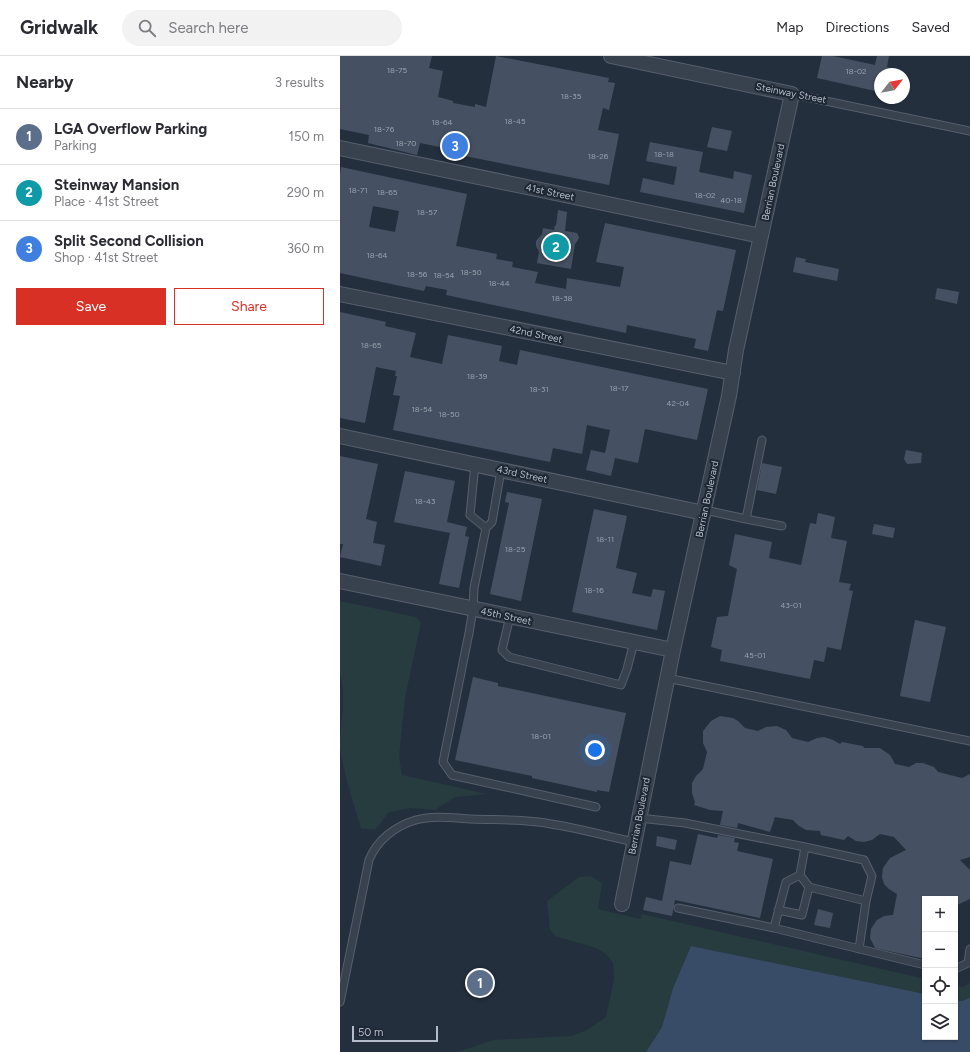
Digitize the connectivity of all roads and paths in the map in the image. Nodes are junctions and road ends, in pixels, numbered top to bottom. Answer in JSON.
{"nodes":[{"id":1,"x":611,"y":56,"type":"edge"},
{"id":2,"x":792,"y":94,"type":"junction"},
{"id":3,"x":970,"y":131,"type":"edge"},
{"id":4,"x":340,"y":148,"type":"edge"},
{"id":5,"x":761,"y":236,"type":"junction"},
{"id":6,"x":340,"y":294,"type":"edge"},
{"id":7,"x":733,"y":373,"type":"junction"},
{"id":8,"x":340,"y":436,"type":"edge"},
{"id":9,"x":762,"y":440,"type":"dead end"},
{"id":10,"x":475,"y":464,"type":"junction"},
{"id":11,"x":501,"y":470,"type":"junction"},
{"id":12,"x":704,"y":511,"type":"junction"},
{"id":13,"x":746,"y":519,"type":"junction"},
{"id":14,"x":782,"y":526,"type":"dead end"},
{"id":15,"x":486,"y":528,"type":"junction"},
{"id":16,"x":340,"y":582,"type":"edge"},
{"id":17,"x":474,"y":609,"type":"junction"},
{"id":18,"x":510,"y":616,"type":"junction"},
{"id":19,"x":634,"y":642,"type":"junction"},
{"id":20,"x":673,"y":650,"type":"junction"},
{"id":21,"x":667,"y":678,"type":"junction"},
{"id":22,"x":970,"y":741,"type":"edge"},
{"id":23,"x":596,"y":807,"type":"dead end"},
{"id":24,"x":639,"y":818,"type":"junction"},
{"id":25,"x":634,"y":842,"type":"junction"},
{"id":26,"x":805,"y":847,"type":"junction"},
{"id":27,"x":800,"y":875,"type":"junction"},
{"id":28,"x":810,"y":887,"type":"junction"},
{"id":29,"x":866,"y":901,"type":"junction"},
{"id":30,"x":622,"y":904,"type":"dead end"},
{"id":31,"x":678,"y":908,"type":"dead end"},
{"id":32,"x":778,"y":910,"type":"junction"},
{"id":33,"x":774,"y":928,"type":"junction"},
{"id":34,"x":859,"y":949,"type":"junction"},
{"id":35,"x":970,"y":949,"type":"edge"},
{"id":36,"x":922,"y":964,"type":"edge"},
{"id":37,"x":958,"y":968,"type":"edge"},
{"id":38,"x":340,"y":1002,"type":"edge"}],
"edges":[{"from":1,"to":2,"type":"street","name":"Steinway Street"},
{"from":2,"to":3,"type":"lane","name":"Steinway Street"},
{"from":2,"to":5,"type":"street","name":"Berrian Boulevard"},
{"from":4,"to":5,"type":"street","name":"41st Street"},
{"from":5,"to":7,"type":"street","name":"Berrian Boulevard"},
{"from":6,"to":7,"type":"street","name":"42nd Street"},
{"from":7,"to":12,"type":"street","name":"Berrian Boulevard"},
{"from":8,"to":10,"type":"street","name":"43rd Street"},
{"from":9,"to":13,"type":"lane"},
{"from":10,"to":11,"type":"street","name":"43rd Street"},
{"from":10,"to":15,"type":"lane"},
{"from":11,"to":12,"type":"street","name":"43rd Street"},
{"from":11,"to":15,"type":"lane"},
{"from":12,"to":13,"type":"lane"},
{"from":12,"to":20,"type":"street","name":"Berrian Boulevard"},
{"from":13,"to":14,"type":"lane"},
{"from":15,"to":17,"type":"lane"},
{"from":16,"to":17,"type":"street","name":"45th Street"},
{"from":17,"to":18,"type":"street","name":"45th Street"},
{"from":17,"to":23,"type":"lane"},
{"from":18,"to":19,"type":"street","name":"45th Street"},
{"from":18,"to":19,"type":"lane"},
{"from":19,"to":20,"type":"street","name":"45th Street"},
{"from":20,"to":21,"type":"street","name":"Berrian Boulevard"},
{"from":21,"to":22,"type":"lane"},
{"from":21,"to":24,"type":"street","name":"Berrian Boulevard"},
{"from":24,"to":25,"type":"street","name":"Berrian Boulevard"},
{"from":24,"to":26,"type":"lane"},
{"from":25,"to":30,"type":"street","name":"Berrian Boulevard"},
{"from":25,"to":38,"type":"lane"},
{"from":26,"to":27,"type":"lane"},
{"from":26,"to":29,"type":"lane"},
{"from":27,"to":28,"type":"lane"},
{"from":27,"to":32,"type":"lane"},
{"from":28,"to":29,"type":"lane"},
{"from":28,"to":32,"type":"lane"},
{"from":29,"to":34,"type":"lane"},
{"from":31,"to":33,"type":"lane"},
{"from":32,"to":33,"type":"lane"},
{"from":33,"to":34,"type":"lane"},
{"from":34,"to":36,"type":"lane"},
{"from":35,"to":37,"type":"lane"}]}
